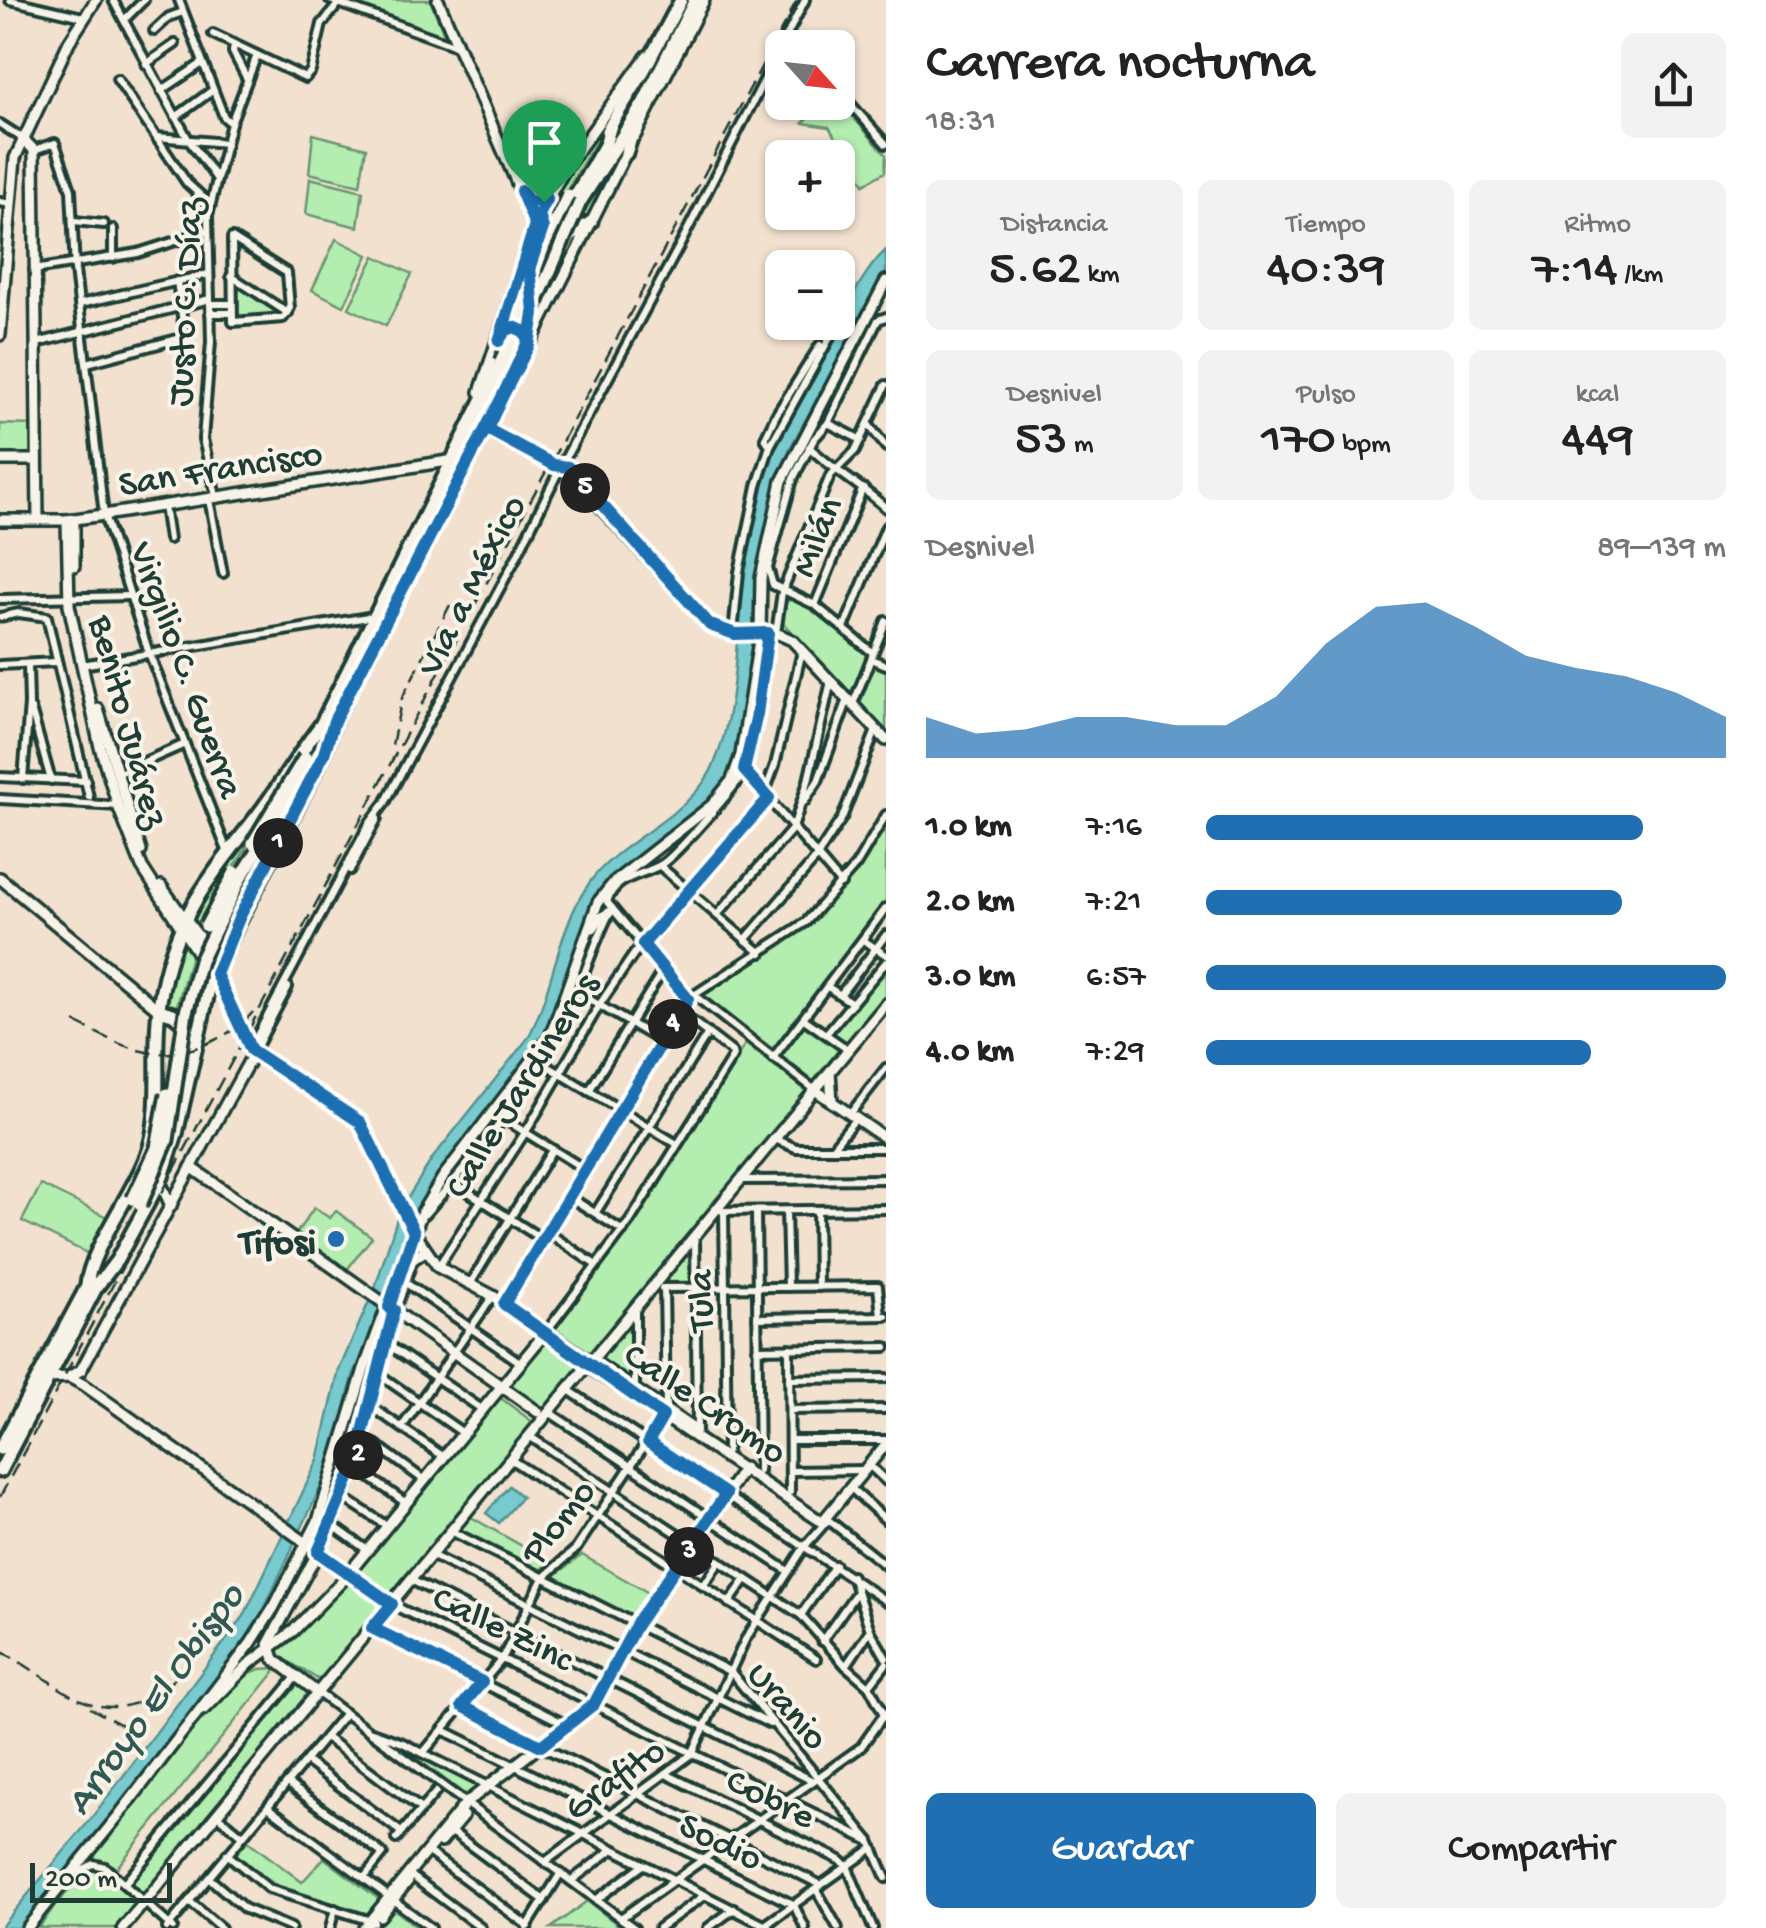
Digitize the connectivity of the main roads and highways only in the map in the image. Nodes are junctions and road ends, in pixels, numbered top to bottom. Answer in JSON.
{"nodes":[{"id":1,"x":681,"y":0,"type":"edge"},
{"id":2,"x":695,"y":0,"type":"edge"},
{"id":3,"x":641,"y":106,"type":"junction"},
{"id":4,"x":611,"y":124,"type":"junction"},
{"id":5,"x":626,"y":153,"type":"road end"},
{"id":6,"x":592,"y":222,"type":"road end"},
{"id":7,"x":505,"y":364,"type":"junction"},
{"id":8,"x":334,"y":721,"type":"junction"},
{"id":9,"x":320,"y":726,"type":"junction"},
{"id":10,"x":309,"y":759,"type":"junction"},
{"id":11,"x":183,"y":922,"type":"junction"},
{"id":12,"x":227,"y":943,"type":"junction"},
{"id":13,"x":159,"y":1010,"type":"junction"},
{"id":14,"x":188,"y":1080,"type":"junction"},
{"id":15,"x":158,"y":1083,"type":"junction"},
{"id":16,"x":92,"y":1285,"type":"junction"},
{"id":17,"x":0,"y":1449,"type":"edge"},
{"id":18,"x":0,"y":1471,"type":"edge"}],
"edges":[{"from":1,"to":4,"type":"main road"},
{"from":2,"to":3,"type":"main road"},
{"from":3,"to":5,"type":"main road"},
{"from":3,"to":7,"type":"main road","bridge":true},
{"from":4,"to":6,"type":"main road"},
{"from":4,"to":7,"type":"main road","bridge":true},
{"from":7,"to":8,"type":"main road"},
{"from":7,"to":9,"type":"main road"},
{"from":8,"to":10,"type":"main road"},
{"from":8,"to":12,"type":"main road"},
{"from":9,"to":10,"type":"main road"},
{"from":9,"to":11,"type":"main road"},
{"from":10,"to":16,"type":"main road","bridge":true},
{"from":11,"to":12,"type":"main road"},
{"from":11,"to":13,"type":"main road"},
{"from":12,"to":14,"type":"main road"},
{"from":13,"to":14,"type":"main road"},
{"from":13,"to":15,"type":"main road"},
{"from":14,"to":15,"type":"main road"},
{"from":14,"to":16,"type":"main road"},
{"from":15,"to":16,"type":"main road"},
{"from":16,"to":17,"type":"main road"},
{"from":16,"to":18,"type":"main road"}]}
